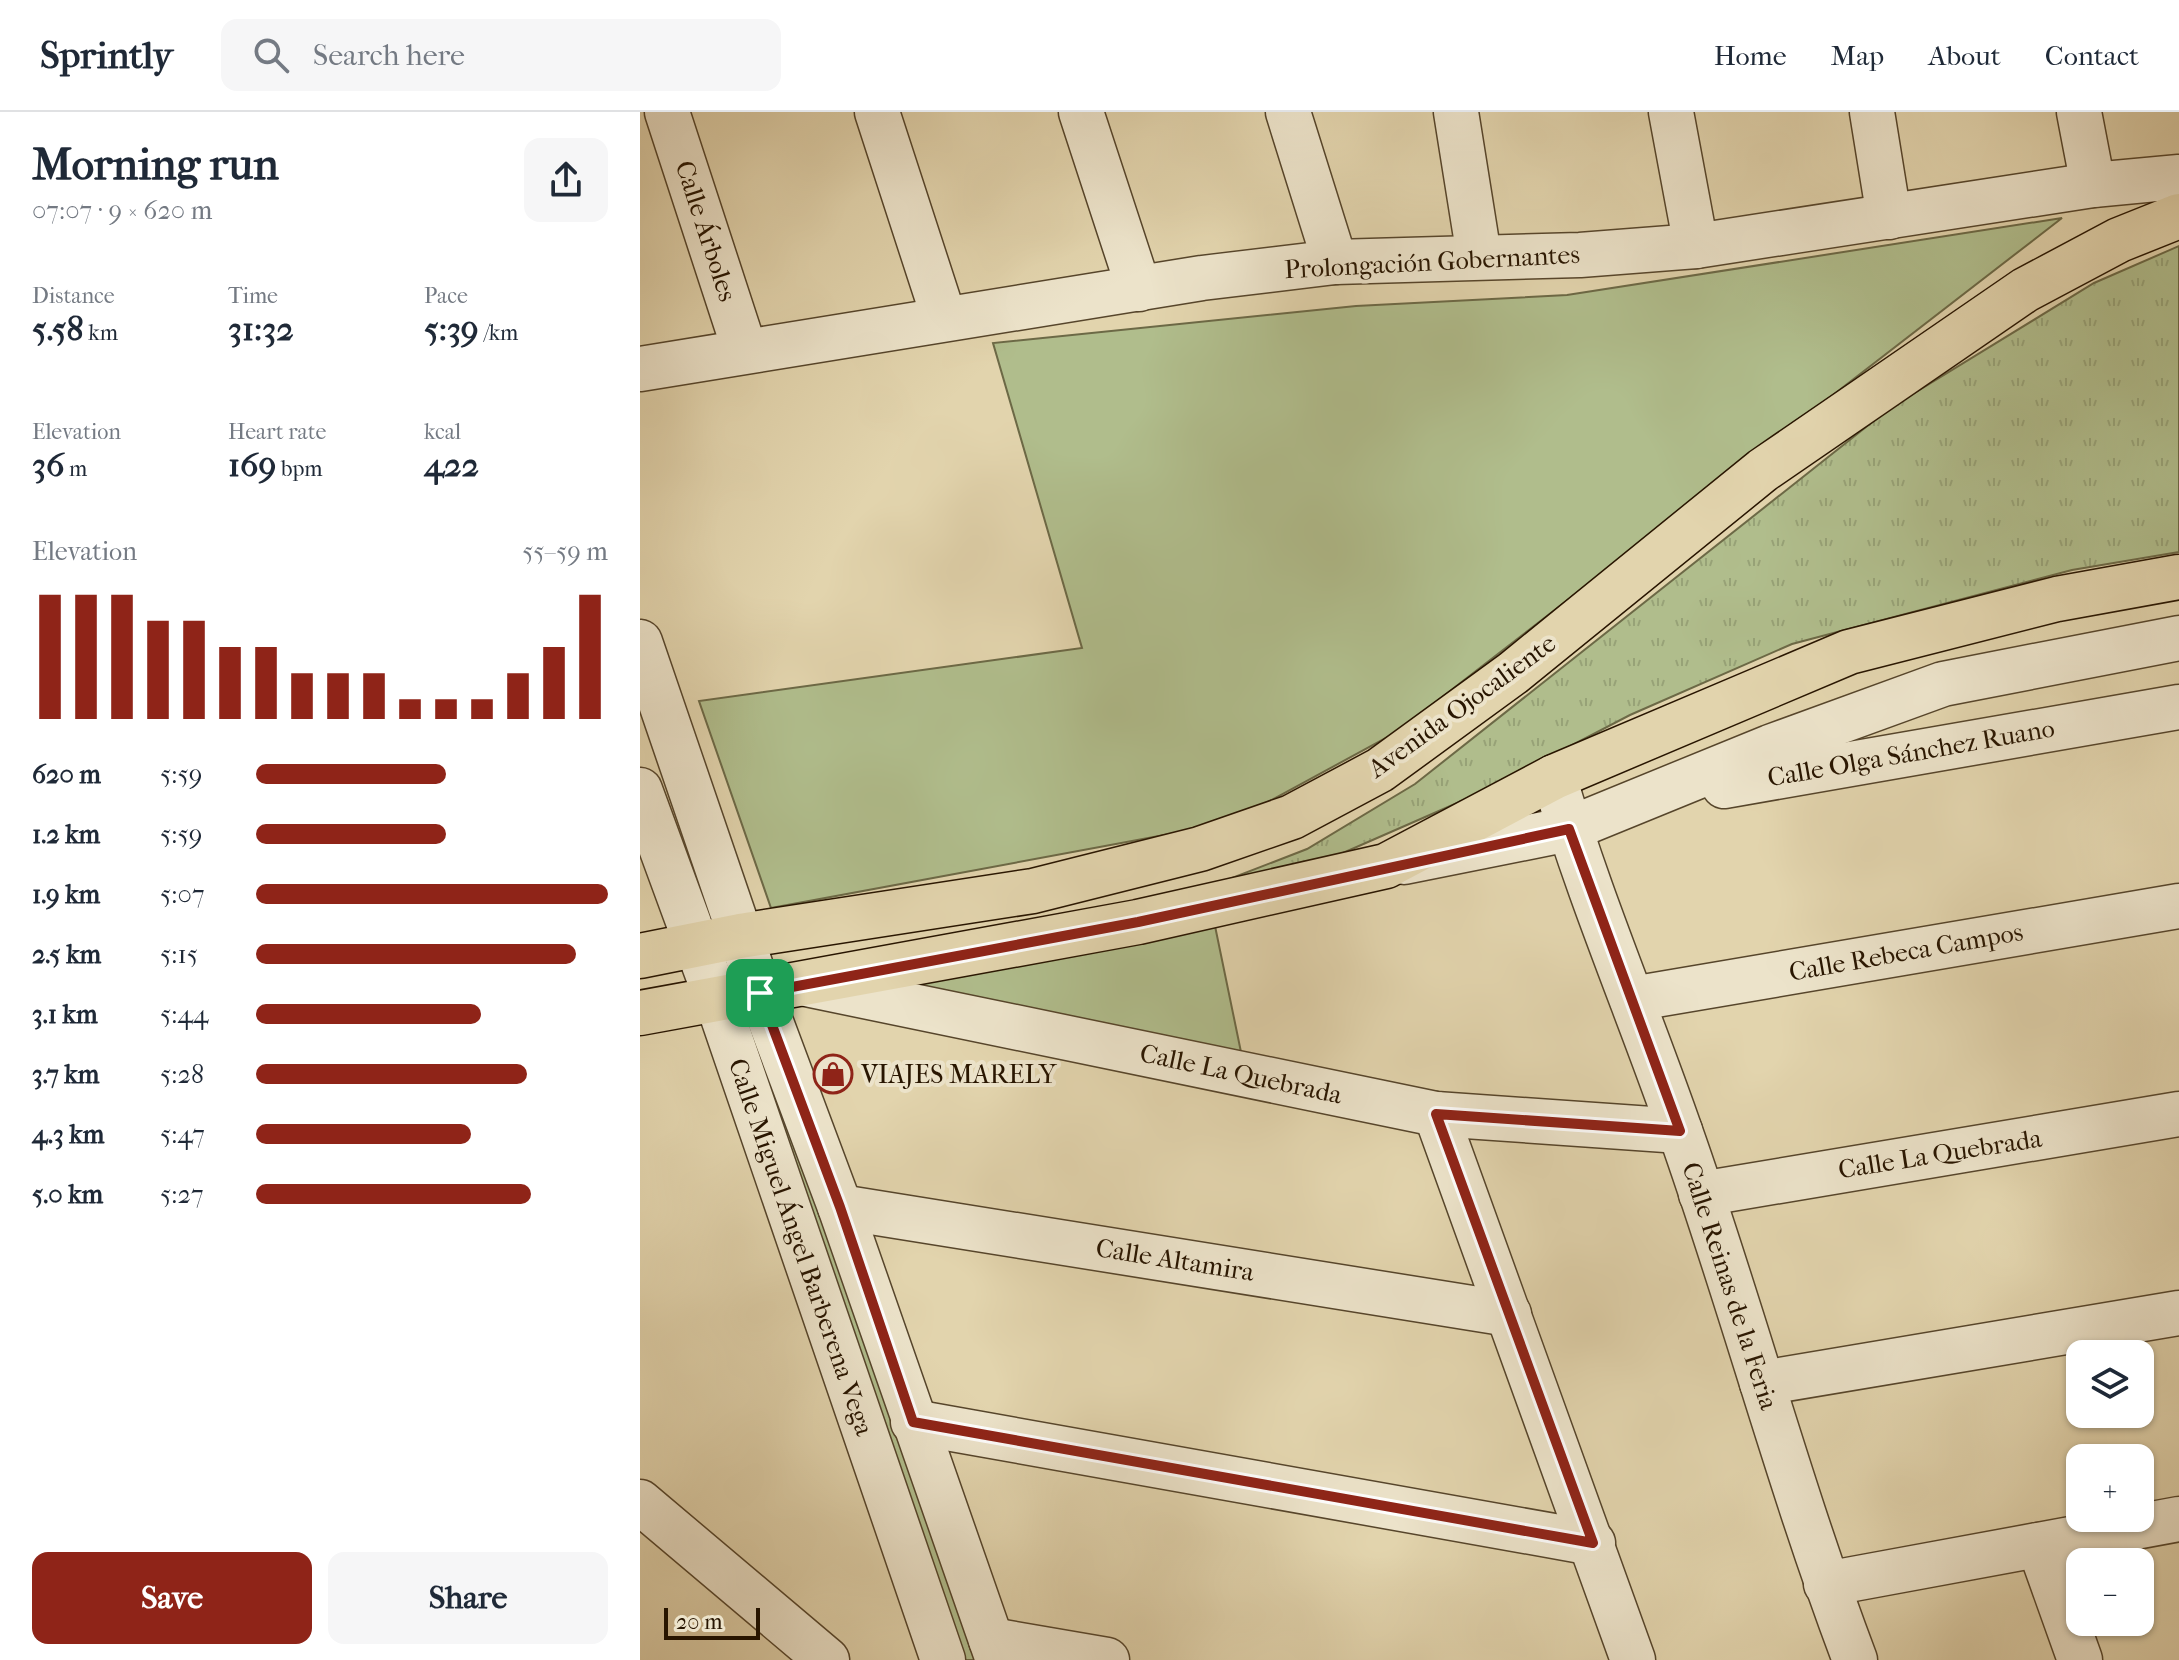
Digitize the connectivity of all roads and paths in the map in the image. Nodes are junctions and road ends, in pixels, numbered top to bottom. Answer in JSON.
{"nodes":[{"id":1,"x":667,"y":112,"type":"edge"},
{"id":2,"x":877,"y":112,"type":"edge"},
{"id":3,"x":1081,"y":112,"type":"edge"},
{"id":4,"x":1288,"y":112,"type":"edge"},
{"id":5,"x":1456,"y":112,"type":"edge"},
{"id":6,"x":1671,"y":112,"type":"edge"},
{"id":7,"x":1872,"y":112,"type":"edge"},
{"id":8,"x":2079,"y":112,"type":"edge"},
{"id":9,"x":2179,"y":177,"type":"edge"},
{"id":10,"x":2093,"y":185,"type":"junction"},
{"id":11,"x":2179,"y":216,"type":"edge"},
{"id":12,"x":1889,"y":217,"type":"junction"},
{"id":13,"x":1696,"y":246,"type":"junction"},
{"id":14,"x":1479,"y":256,"type":"junction"},
{"id":15,"x":1335,"y":262,"type":"junction"},
{"id":16,"x":1139,"y":289,"type":"junction"},
{"id":17,"x":944,"y":318,"type":"junction"},
{"id":18,"x":745,"y":351,"type":"junction"},
{"id":19,"x":640,"y":369,"type":"edge"},
{"id":20,"x":2179,"y":577,"type":"edge"},
{"id":21,"x":2179,"y":638,"type":"edge"},
{"id":22,"x":640,"y":642,"type":"edge"},
{"id":23,"x":2179,"y":707,"type":"edge"},
{"id":24,"x":1554,"y":777,"type":"junction"},
{"id":25,"x":640,"y":790,"type":"edge"},
{"id":26,"x":1643,"y":799,"type":"junction"},
{"id":27,"x":1569,"y":829,"type":"junction"},
{"id":28,"x":1386,"y":866,"type":"junction"},
{"id":29,"x":2179,"y":906,"type":"edge"},
{"id":30,"x":740,"y":936,"type":"junction"},
{"id":31,"x":696,"y":946,"type":"junction"},
{"id":32,"x":640,"y":956,"type":"edge"},
{"id":33,"x":806,"y":984,"type":"junction"},
{"id":34,"x":760,"y":993,"type":"junction"},
{"id":35,"x":1632,"y":999,"type":"junction"},
{"id":36,"x":717,"y":1000,"type":"junction"},
{"id":37,"x":640,"y":1013,"type":"edge"},
{"id":38,"x":1436,"y":1114,"type":"junction"},
{"id":39,"x":2179,"y":1114,"type":"edge"},
{"id":40,"x":1680,"y":1131,"type":"junction"},
{"id":41,"x":1701,"y":1194,"type":"junction"},
{"id":42,"x":840,"y":1207,"type":"junction"},
{"id":43,"x":2179,"y":1313,"type":"edge"},
{"id":44,"x":1509,"y":1314,"type":"junction"},
{"id":45,"x":1762,"y":1383,"type":"junction"},
{"id":46,"x":913,"y":1422,"type":"junction"},
{"id":47,"x":640,"y":1502,"type":"edge"},
{"id":48,"x":2179,"y":1519,"type":"edge"},
{"id":49,"x":1593,"y":1543,"type":"junction"},
{"id":50,"x":2039,"y":1545,"type":"junction"},
{"id":51,"x":1826,"y":1584,"type":"junction"},
{"id":52,"x":995,"y":1650,"type":"edge"},
{"id":53,"x":827,"y":1660,"type":"edge"},
{"id":54,"x":943,"y":1660,"type":"edge"},
{"id":55,"x":1107,"y":1660,"type":"edge"},
{"id":56,"x":1633,"y":1660,"type":"edge"},
{"id":57,"x":1855,"y":1660,"type":"edge"},
{"id":58,"x":2080,"y":1660,"type":"edge"}],
"edges":[{"from":1,"to":18,"type":"street","name":"Calle Árboles"},
{"from":2,"to":17,"type":"street"},
{"from":3,"to":16,"type":"street"},
{"from":4,"to":15,"type":"street"},
{"from":5,"to":14,"type":"street"},
{"from":6,"to":13,"type":"street"},
{"from":7,"to":12,"type":"street"},
{"from":8,"to":10,"type":"street"},
{"from":9,"to":10,"type":"street","name":"Prolongación Gobernantes"},
{"from":10,"to":12,"type":"street","name":"Prolongación Gobernantes"},
{"from":11,"to":30,"type":"main road","name":"Avenida Ojocaliente"},
{"from":12,"to":13,"type":"street","name":"Prolongación Gobernantes"},
{"from":13,"to":14,"type":"street","name":"Prolongación Gobernantes"},
{"from":14,"to":15,"type":"street","name":"Prolongación Gobernantes"},
{"from":15,"to":16,"type":"street","name":"Prolongación Gobernantes"},
{"from":16,"to":17,"type":"street","name":"Prolongación Gobernantes"},
{"from":17,"to":18,"type":"street","name":"Prolongación Gobernantes"},
{"from":18,"to":19,"type":"street","name":"Prolongación Gobernantes"},
{"from":20,"to":24,"type":"main road"},
{"from":21,"to":26,"type":"street"},
{"from":22,"to":30,"type":"street","name":"Calle Miguel Ángel Barberena Vega"},
{"from":23,"to":26,"type":"street","name":"Calle Olga Sánchez Ruano"},
{"from":24,"to":27,"type":"street","name":"Calle Reinas de la Feria"},
{"from":24,"to":28,"type":"main road"},
{"from":25,"to":31,"type":"street","name":"Calle Miguel Ángel Barberena Vega"},
{"from":26,"to":27,"type":"street"},
{"from":27,"to":28,"type":"street"},
{"from":27,"to":35,"type":"street","name":"Calle Reinas de la Feria"},
{"from":28,"to":33,"type":"main road"},
{"from":29,"to":35,"type":"street","name":"Calle Rebeca Campos"},
{"from":30,"to":31,"type":"main road","name":"Avenida Ojocaliente"},
{"from":30,"to":34,"type":"street","name":"Calle Miguel Ángel Barberena Vega"},
{"from":31,"to":32,"type":"main road","name":"Avenida Ojocaliente"},
{"from":31,"to":36,"type":"street","name":"Calle Miguel Ángel Barberena Vega"},
{"from":33,"to":34,"type":"main road"},
{"from":33,"to":38,"type":"street","name":"Calle La Quebrada"},
{"from":34,"to":36,"type":"main road"},
{"from":34,"to":42,"type":"street","name":"Calle Miguel Ángel Barberena Vega"},
{"from":35,"to":40,"type":"street","name":"Calle Reinas de la Feria"},
{"from":36,"to":37,"type":"main road"},
{"from":36,"to":54,"type":"street","name":"Calle Miguel Ángel Barberena Vega"},
{"from":38,"to":40,"type":"street","name":"Calle La Quebrada"},
{"from":38,"to":44,"type":"street"},
{"from":39,"to":41,"type":"street","name":"Calle La Quebrada"},
{"from":40,"to":41,"type":"street","name":"Calle Reinas de la Feria"},
{"from":41,"to":45,"type":"street","name":"Calle Reinas de la Feria"},
{"from":42,"to":44,"type":"street","name":"Calle Altamira"},
{"from":42,"to":46,"type":"street","name":"Calle Miguel Ángel Barberena Vega"},
{"from":43,"to":45,"type":"street"},
{"from":44,"to":49,"type":"street"},
{"from":45,"to":51,"type":"street","name":"Calle Reinas de la Feria"},
{"from":46,"to":49,"type":"street"},
{"from":46,"to":52,"type":"street","name":"Calle Miguel Ángel Barberena Vega"},
{"from":47,"to":53,"type":"street"},
{"from":48,"to":50,"type":"street"},
{"from":49,"to":56,"type":"street"},
{"from":50,"to":51,"type":"street"},
{"from":50,"to":58,"type":"street"},
{"from":51,"to":57,"type":"street","name":"Calle Reinas de la Feria"},
{"from":52,"to":55,"type":"street"}]}
